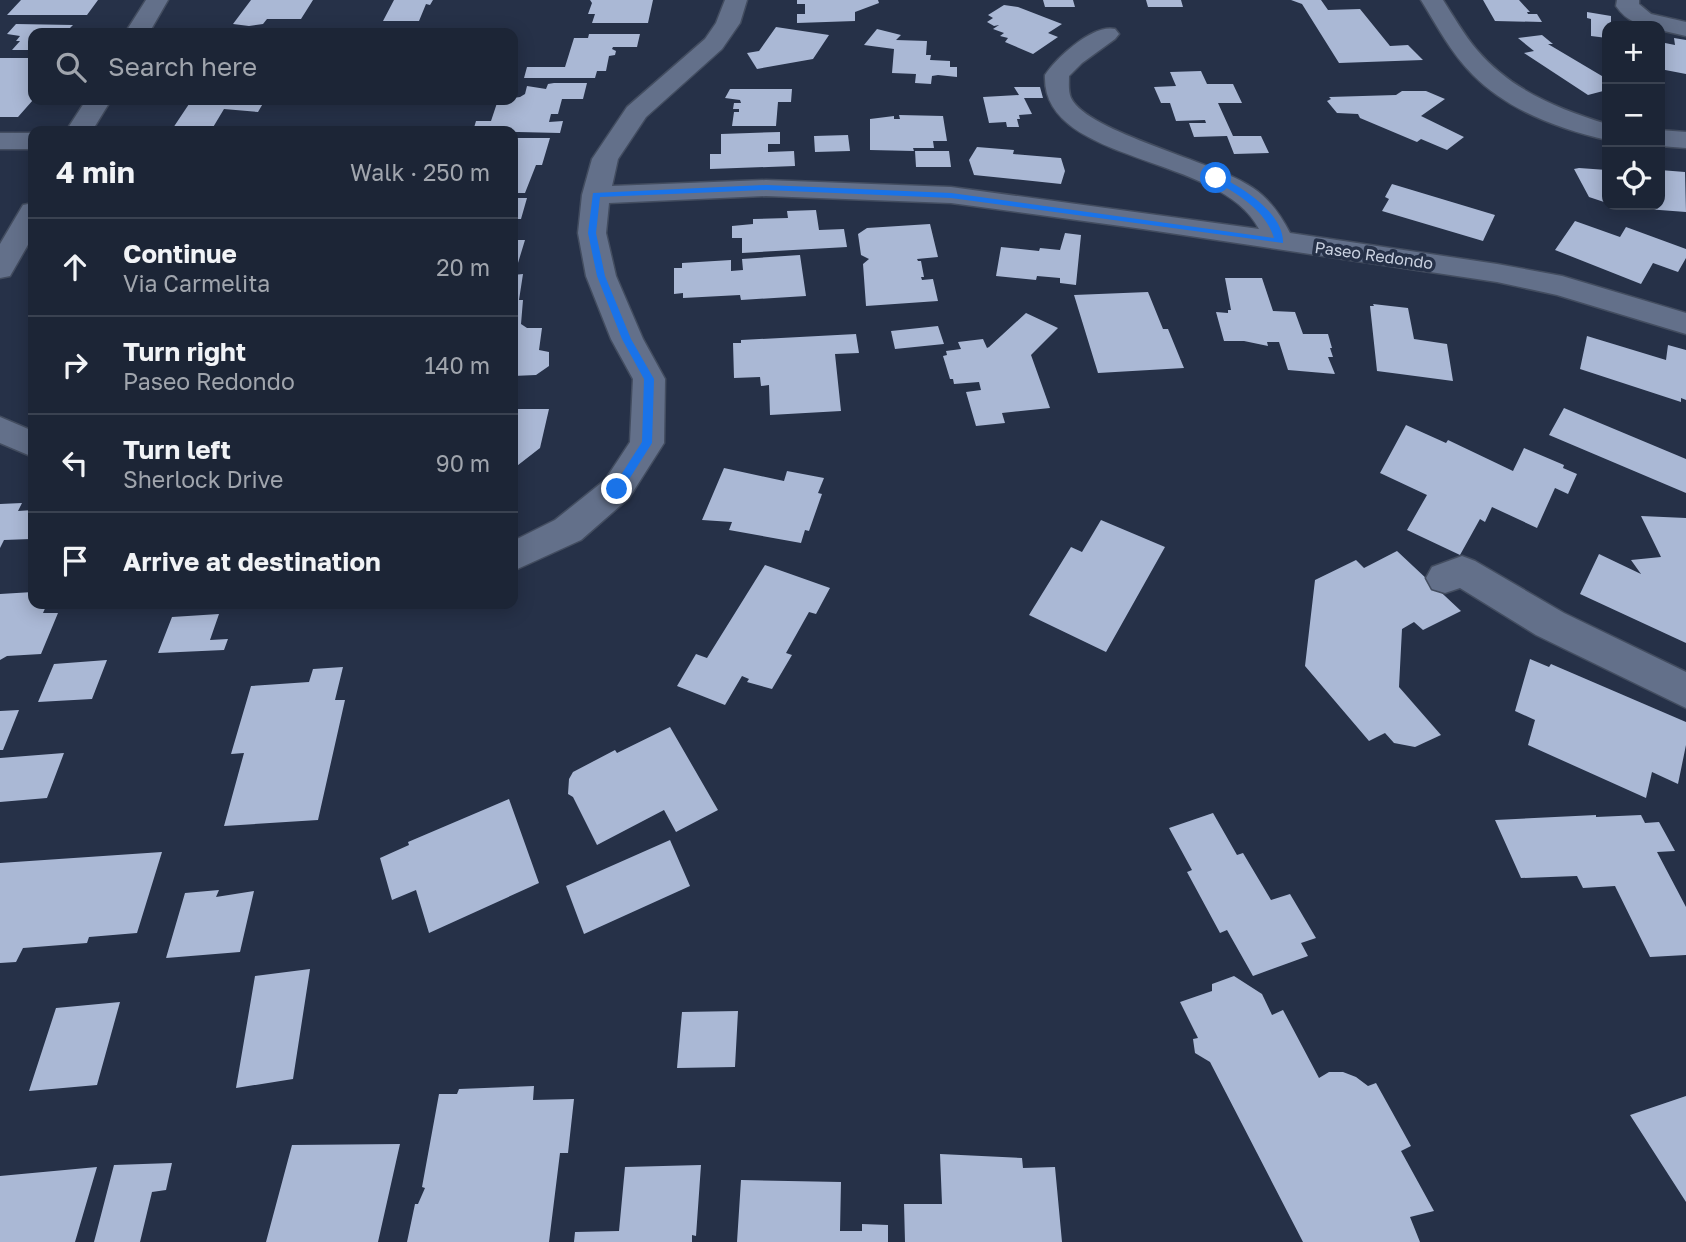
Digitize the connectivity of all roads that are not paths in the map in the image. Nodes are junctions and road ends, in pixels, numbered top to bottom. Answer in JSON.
{"nodes":[{"id":1,"x":157,"y":0,"type":"edge"},
{"id":2,"x":736,"y":0,"type":"edge"},
{"id":3,"x":1432,"y":0,"type":"edge"},
{"id":4,"x":1628,"y":0,"type":"edge"},
{"id":5,"x":140,"y":28,"type":"edge"},
{"id":6,"x":1686,"y":29,"type":"edge"},
{"id":7,"x":1107,"y":34,"type":"dead end"},
{"id":8,"x":95,"y":105,"type":"edge"},
{"id":9,"x":82,"y":126,"type":"edge"},
{"id":10,"x":1602,"y":131,"type":"edge"},
{"id":11,"x":1665,"y":138,"type":"edge"},
{"id":12,"x":1686,"y":140,"type":"edge"},
{"id":13,"x":0,"y":141,"type":"edge"},
{"id":14,"x":28,"y":141,"type":"edge"},
{"id":15,"x":596,"y":195,"type":"junction"},
{"id":16,"x":28,"y":220,"type":"edge"},
{"id":17,"x":1280,"y":241,"type":"junction"},
{"id":18,"x":0,"y":269,"type":"edge"},
{"id":19,"x":1686,"y":324,"type":"edge"},
{"id":20,"x":0,"y":429,"type":"edge"},
{"id":21,"x":28,"y":443,"type":"edge"},
{"id":22,"x":518,"y":555,"type":"edge"},
{"id":23,"x":1445,"y":578,"type":"dead end"},
{"id":24,"x":1686,"y":691,"type":"edge"}],
"edges":[{"from":1,"to":5,"type":"street"},
{"from":2,"to":15,"type":"street"},
{"from":3,"to":10,"type":"street"},
{"from":4,"to":6,"type":"street"},
{"from":7,"to":17,"type":"street"},
{"from":8,"to":9,"type":"street"},
{"from":11,"to":12,"type":"street"},
{"from":13,"to":14,"type":"street"},
{"from":15,"to":17,"type":"street","name":"Paseo Redondo"},
{"from":15,"to":22,"type":"street"},
{"from":16,"to":18,"type":"street"},
{"from":17,"to":19,"type":"street","name":"Paseo Redondo"},
{"from":20,"to":21,"type":"street"},
{"from":23,"to":24,"type":"street"}]}
